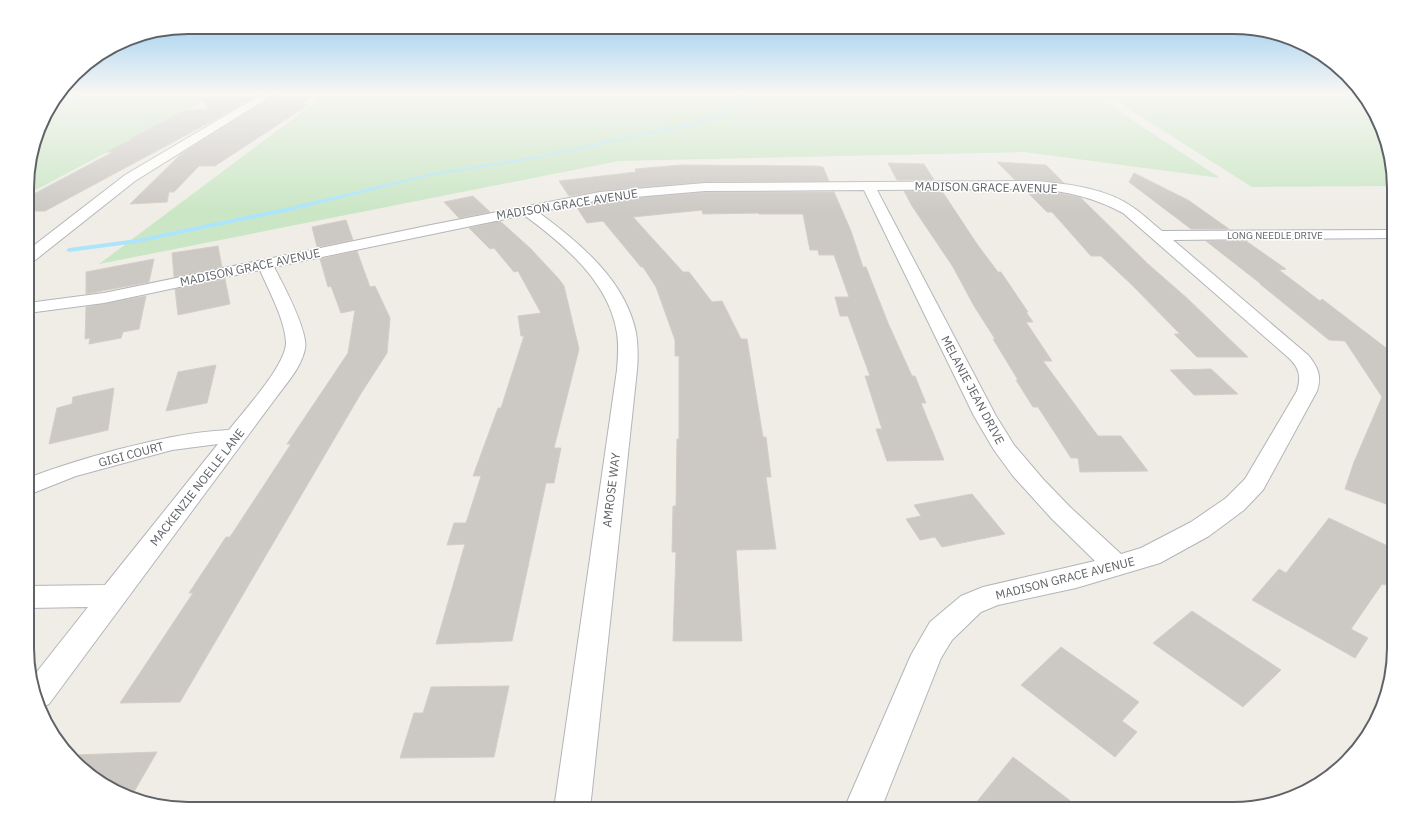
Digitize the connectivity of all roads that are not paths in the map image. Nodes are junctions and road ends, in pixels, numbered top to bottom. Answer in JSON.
{"nodes":[{"id":1,"x":205,"y":133,"type":"edge"},
{"id":2,"x":869,"y":187,"type":"junction"},
{"id":3,"x":526,"y":210,"type":"junction"},
{"id":4,"x":1387,"y":234,"type":"edge"},
{"id":5,"x":1156,"y":236,"type":"junction"},
{"id":6,"x":34,"y":253,"type":"edge"},
{"id":7,"x":265,"y":264,"type":"junction"},
{"id":8,"x":34,"y":307,"type":"edge"},
{"id":9,"x":236,"y":436,"type":"junction"},
{"id":10,"x":34,"y":485,"type":"edge"},
{"id":11,"x":1117,"y":566,"type":"junction"},
{"id":12,"x":112,"y":596,"type":"junction"},
{"id":13,"x":34,"y":597,"type":"edge"},
{"id":14,"x":40,"y":691,"type":"edge"},
{"id":15,"x":573,"y":802,"type":"edge"},
{"id":16,"x":865,"y":802,"type":"edge"}],
"edges":[{"from":1,"to":6,"type":"street"},
{"from":2,"to":3,"type":"street","name":"MADISON GRACE AVENUE"},
{"from":2,"to":5,"type":"street","name":"MADISON GRACE AVENUE"},
{"from":2,"to":11,"type":"street","name":"MELANIE JEAN DRIVE"},
{"from":3,"to":7,"type":"street","name":"MADISON GRACE AVENUE"},
{"from":3,"to":15,"type":"street","name":"AMROSE WAY"},
{"from":4,"to":5,"type":"street","name":"LONG NEEDLE DRIVE"},
{"from":5,"to":11,"type":"street","name":"MADISON GRACE AVENUE"},
{"from":7,"to":8,"type":"street","name":"MADISON GRACE AVENUE"},
{"from":7,"to":9,"type":"street","name":"MACKENZIE NOELLE LANE"},
{"from":9,"to":10,"type":"street","name":"GIGI COURT"},
{"from":9,"to":12,"type":"street","name":"MACKENZIE NOELLE LANE"},
{"from":11,"to":16,"type":"street","name":"MADISON GRACE AVENUE"},
{"from":12,"to":13,"type":"street"},
{"from":12,"to":14,"type":"street","name":"MACKENZIE NOELLE LANE"}]}
